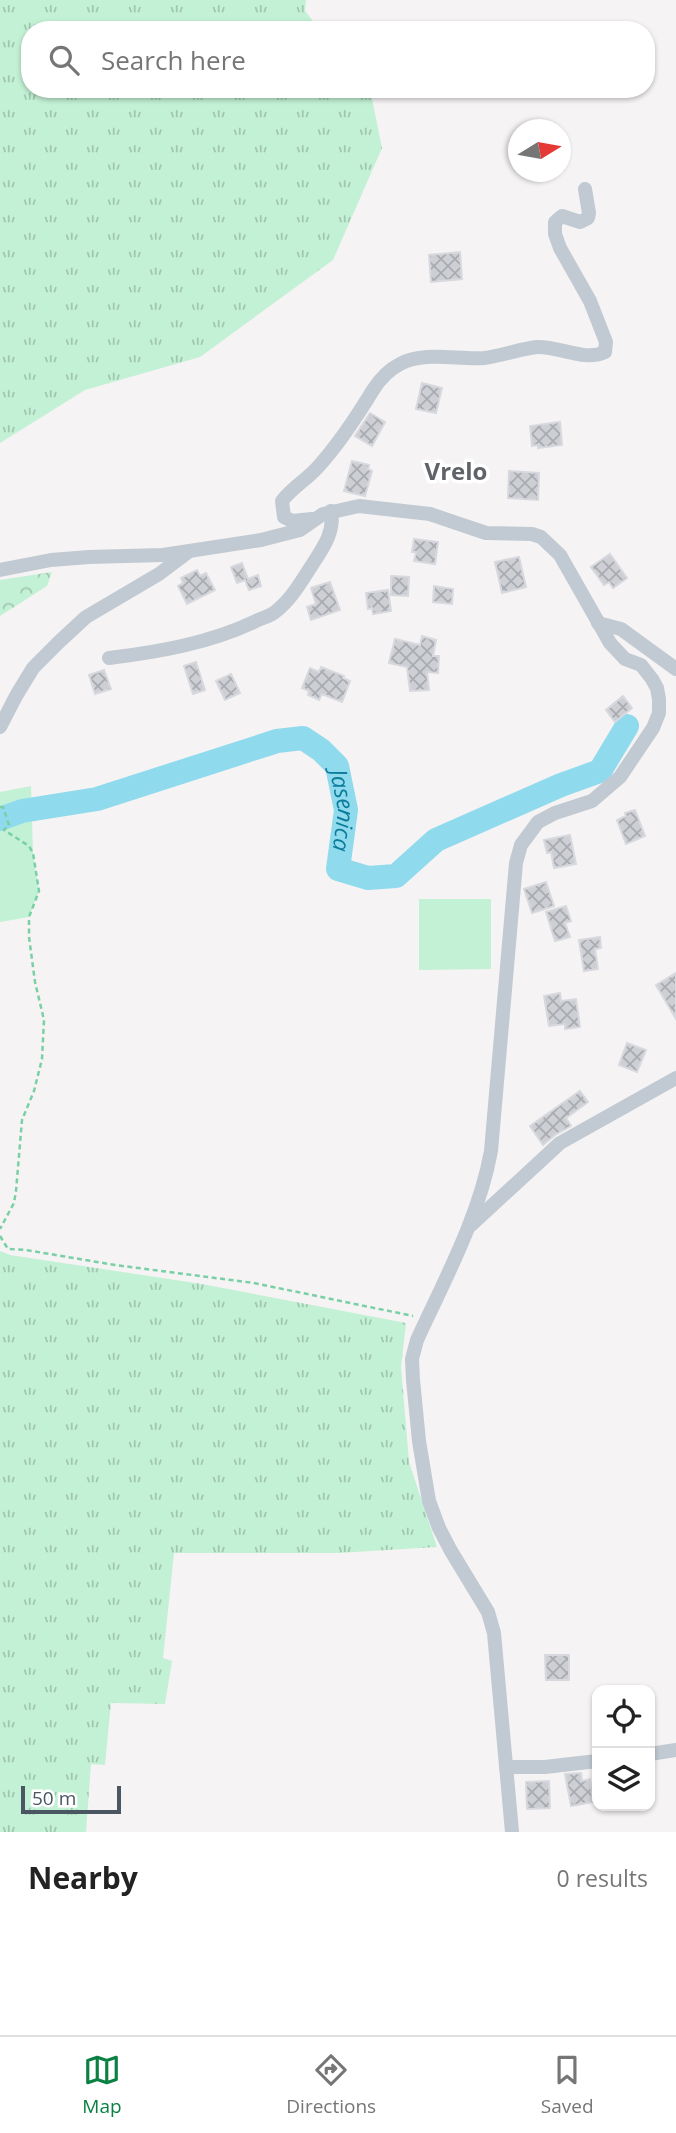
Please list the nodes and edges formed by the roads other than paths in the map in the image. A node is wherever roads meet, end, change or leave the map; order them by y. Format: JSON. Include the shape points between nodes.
{"nodes":[{"id":1,"x":585,"y":189,"type":"dead end"},
{"id":2,"x":331,"y":512,"type":"junction"},
{"id":3,"x":315,"y":519,"type":"junction"},
{"id":4,"x":188,"y":552,"type":"junction"},
{"id":5,"x":0,"y":570,"type":"edge"},
{"id":6,"x":598,"y":623,"type":"junction"},
{"id":7,"x":109,"y":658,"type":"dead end"},
{"id":8,"x":676,"y":669,"type":"edge"},
{"id":9,"x":0,"y":727,"type":"edge"},
{"id":10,"x":676,"y":1078,"type":"edge"},
{"id":11,"x":466,"y":1230,"type":"junction"},
{"id":12,"x":676,"y":1750,"type":"edge"},
{"id":13,"x":655,"y":1753,"type":"edge"},
{"id":14,"x":592,"y":1762,"type":"edge"},
{"id":15,"x":506,"y":1767,"type":"junction"},
{"id":16,"x":512,"y":1832,"type":"edge"}],
"edges":[{"from":1,"to":3,"type":"street","via":[[588,218],[580,222],[562,216],[554,226],[560,248],[603,331],[605,352],[595,355],[538,347],[489,357],[425,358],[400,364],[380,379],[339,443],[282,501],[284,517]]},
{"from":2,"to":3,"type":"street"},
{"from":2,"to":6,"type":"street","via":[[359,506],[389,509],[430,514],[486,533],[541,537],[560,555]]},
{"from":2,"to":7,"type":"street","via":[[333,525],[325,546],[274,613],[236,631],[187,645]]},
{"from":3,"to":4,"type":"street","via":[[300,530]]},
{"from":4,"to":5,"type":"street","via":[[51,560]]},
{"from":4,"to":9,"type":"street","via":[[86,617],[60,641],[33,668]]},
{"from":6,"to":8,"type":"street","via":[[621,629]]},
{"from":6,"to":11,"type":"street","via":[[625,659],[641,665],[652,679],[659,713],[620,777],[592,801],[538,822],[520,845],[491,1151],[478,1205]]},
{"from":10,"to":11,"type":"street","via":[[560,1143]]},
{"from":11,"to":15,"type":"street","via":[[416,1340],[412,1359],[429,1501],[439,1528],[488,1612],[494,1633]]},
{"from":12,"to":13,"type":"street"},
{"from":14,"to":15,"type":"street"},
{"from":15,"to":16,"type":"street"}]}
